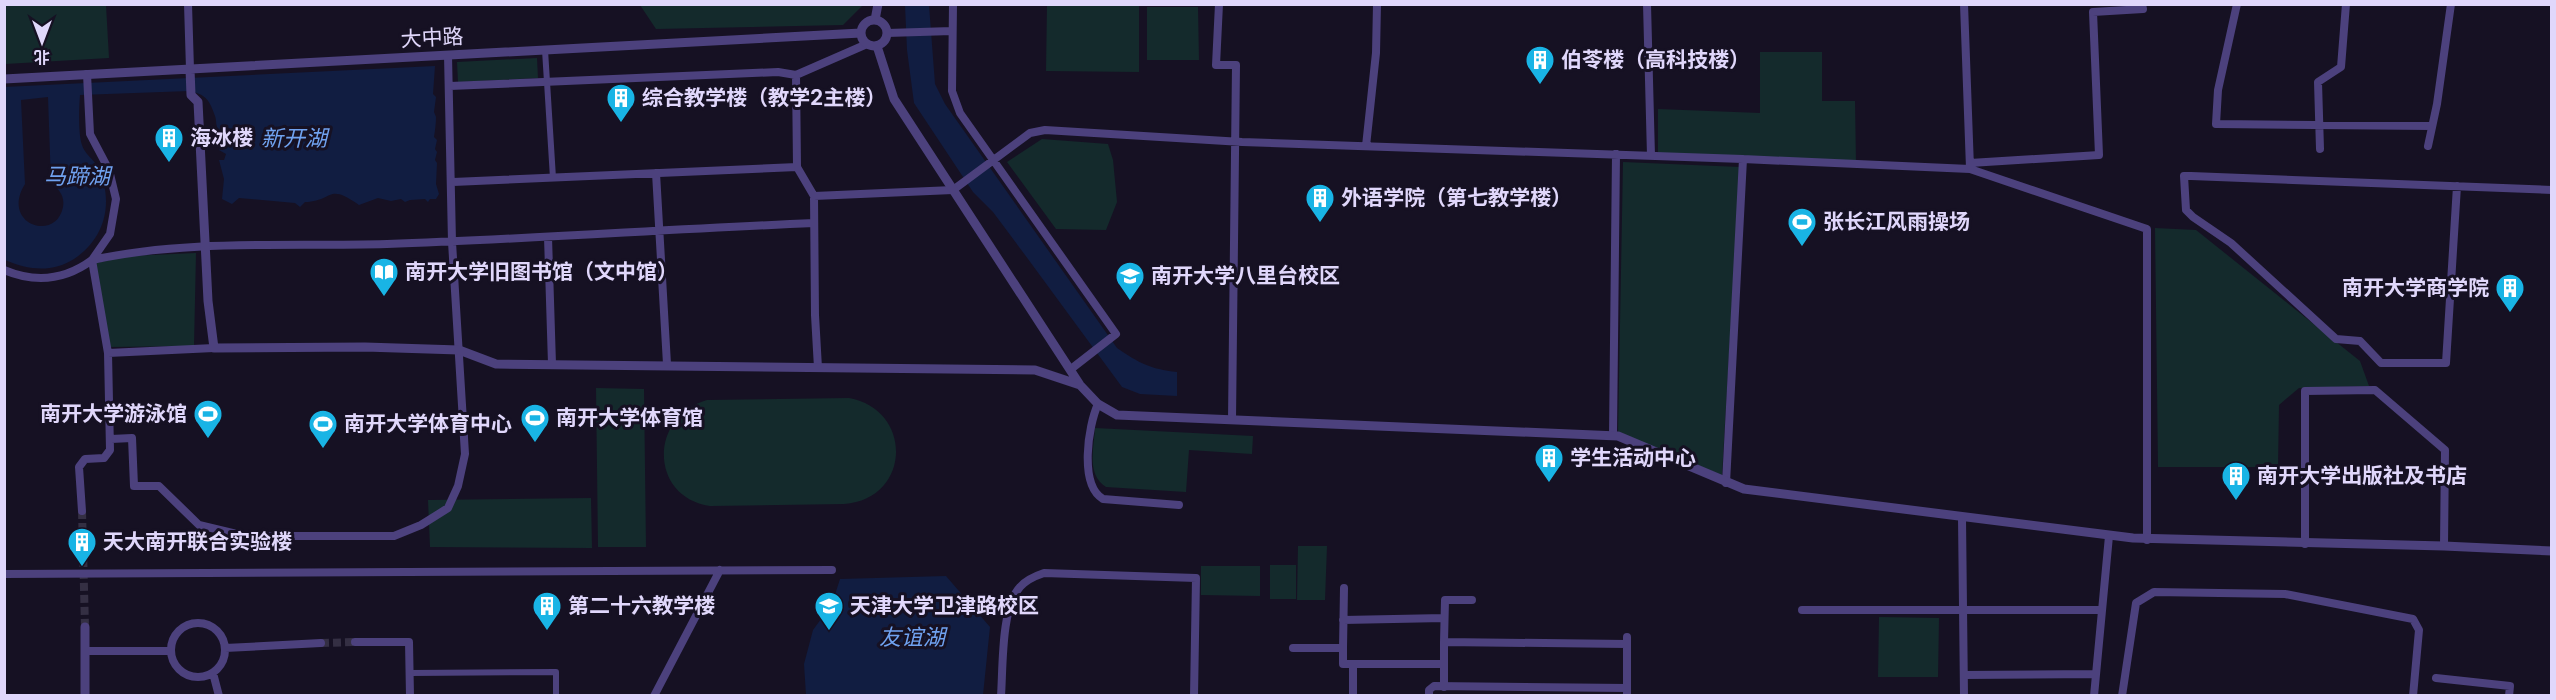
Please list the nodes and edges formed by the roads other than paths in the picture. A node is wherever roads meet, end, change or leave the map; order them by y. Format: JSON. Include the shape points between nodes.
{"nodes":[{"id":1,"x":188,"y":4,"type":"edge"},
{"id":2,"x":878,"y":4,"type":"edge"},
{"id":3,"x":952,"y":4,"type":"edge"},
{"id":4,"x":1219,"y":4,"type":"edge"},
{"id":5,"x":1377,"y":4,"type":"edge"},
{"id":6,"x":1647,"y":4,"type":"edge"},
{"id":7,"x":1964,"y":4,"type":"edge"},
{"id":8,"x":2142,"y":4,"type":"edge"},
{"id":9,"x":2237,"y":4,"type":"edge"},
{"id":10,"x":2346,"y":4,"type":"edge"},
{"id":11,"x":2451,"y":4,"type":"edge"},
{"id":12,"x":875,"y":20,"type":"junction"},
{"id":13,"x":952,"y":31,"type":"junction"},
{"id":14,"x":861,"y":33,"type":"junction"},
{"id":15,"x":887,"y":33,"type":"junction"},
{"id":16,"x":867,"y":44,"type":"junction"},
{"id":17,"x":877,"y":45,"type":"junction"},
{"id":18,"x":545,"y":50,"type":"junction"},
{"id":19,"x":448,"y":55,"type":"junction"},
{"id":20,"x":190,"y":72,"type":"junction"},
{"id":21,"x":796,"y":75,"type":"junction"},
{"id":22,"x":87,"y":78,"type":"junction"},
{"id":23,"x":4,"y":79,"type":"edge"},
{"id":24,"x":546,"y":82,"type":"junction"},
{"id":25,"x":450,"y":86,"type":"junction"},
{"id":26,"x":2319,"y":124,"type":"junction"},
{"id":27,"x":2432,"y":126,"type":"junction"},
{"id":28,"x":1235,"y":141,"type":"junction"},
{"id":29,"x":1366,"y":146,"type":"junction"},
{"id":30,"x":2428,"y":146,"type":"dead end"},
{"id":31,"x":2319,"y":149,"type":"dead end"},
{"id":32,"x":1616,"y":154,"type":"junction"},
{"id":33,"x":1651,"y":156,"type":"junction"},
{"id":34,"x":994,"y":158,"type":"junction"},
{"id":35,"x":1743,"y":159,"type":"junction"},
{"id":36,"x":1970,"y":166,"type":"junction"},
{"id":37,"x":797,"y":167,"type":"junction"},
{"id":38,"x":656,"y":173,"type":"junction"},
{"id":39,"x":553,"y":178,"type":"junction"},
{"id":40,"x":453,"y":182,"type":"junction"},
{"id":41,"x":2457,"y":186,"type":"junction"},
{"id":42,"x":953,"y":190,"type":"junction"},
{"id":43,"x":2552,"y":190,"type":"edge"},
{"id":44,"x":814,"y":196,"type":"junction"},
{"id":45,"x":814,"y":223,"type":"junction"},
{"id":46,"x":659,"y":231,"type":"junction"},
{"id":47,"x":548,"y":237,"type":"junction"},
{"id":48,"x":452,"y":242,"type":"junction"},
{"id":49,"x":205,"y":247,"type":"junction"},
{"id":50,"x":92,"y":260,"type":"junction"},
{"id":51,"x":4,"y":270,"type":"edge"},
{"id":52,"x":214,"y":348,"type":"junction"},
{"id":53,"x":459,"y":350,"type":"junction"},
{"id":54,"x":108,"y":353,"type":"junction"},
{"id":55,"x":552,"y":364,"type":"junction"},
{"id":56,"x":667,"y":364,"type":"junction"},
{"id":57,"x":818,"y":368,"type":"junction"},
{"id":58,"x":1071,"y":369,"type":"junction"},
{"id":59,"x":1080,"y":386,"type":"junction"},
{"id":60,"x":1098,"y":404,"type":"junction"},
{"id":61,"x":1232,"y":420,"type":"junction"},
{"id":62,"x":1613,"y":436,"type":"junction"},
{"id":63,"x":111,"y":439,"type":"junction"},
{"id":64,"x":1726,"y":483,"type":"junction"},
{"id":65,"x":1179,"y":505,"type":"dead end"},
{"id":66,"x":82,"y":511,"type":"tunnel mouth"},
{"id":67,"x":1962,"y":518,"type":"junction"},
{"id":68,"x":2109,"y":536,"type":"junction"},
{"id":69,"x":2147,"y":540,"type":"junction"},
{"id":70,"x":2305,"y":544,"type":"junction"},
{"id":71,"x":2444,"y":546,"type":"junction"},
{"id":72,"x":2552,"y":551,"type":"edge"},
{"id":73,"x":720,"y":570,"type":"junction"},
{"id":74,"x":832,"y":570,"type":"dead end"},
{"id":75,"x":4,"y":574,"type":"edge"},
{"id":76,"x":1344,"y":588,"type":"dead end"},
{"id":77,"x":1472,"y":600,"type":"dead end"},
{"id":78,"x":1802,"y":610,"type":"dead end"},
{"id":79,"x":2102,"y":610,"type":"junction"},
{"id":80,"x":1963,"y":612,"type":"junction"},
{"id":81,"x":1444,"y":618,"type":"junction"},
{"id":82,"x":1343,"y":620,"type":"junction"},
{"id":83,"x":85,"y":627,"type":"tunnel mouth"},
{"id":84,"x":355,"y":642,"type":"tunnel mouth"},
{"id":85,"x":1444,"y":642,"type":"junction"},
{"id":86,"x":321,"y":644,"type":"tunnel mouth"},
{"id":87,"x":225,"y":648,"type":"junction"},
{"id":88,"x":1293,"y":648,"type":"dead end"},
{"id":89,"x":1343,"y":648,"type":"junction"},
{"id":90,"x":85,"y":651,"type":"junction"},
{"id":91,"x":171,"y":651,"type":"junction"},
{"id":92,"x":1353,"y":664,"type":"junction"},
{"id":93,"x":1444,"y":664,"type":"junction"},
{"id":94,"x":213,"y":673,"type":"junction"},
{"id":95,"x":410,"y":673,"type":"junction"},
{"id":96,"x":2097,"y":674,"type":"junction"},
{"id":97,"x":1964,"y":675,"type":"junction"},
{"id":98,"x":2436,"y":678,"type":"dead end"},
{"id":99,"x":1444,"y":687,"type":"junction"},
{"id":100,"x":1526,"y":691,"type":"edge"},
{"id":101,"x":1627,"y":692,"type":"edge"},
{"id":102,"x":85,"y":696,"type":"edge"},
{"id":103,"x":219,"y":696,"type":"edge"},
{"id":104,"x":410,"y":696,"type":"edge"},
{"id":105,"x":556,"y":696,"type":"edge"},
{"id":106,"x":654,"y":696,"type":"edge"},
{"id":107,"x":1001,"y":696,"type":"edge"},
{"id":108,"x":1194,"y":696,"type":"edge"},
{"id":109,"x":1353,"y":696,"type":"edge"},
{"id":110,"x":1429,"y":696,"type":"edge"},
{"id":111,"x":1964,"y":696,"type":"edge"},
{"id":112,"x":2094,"y":696,"type":"edge"},
{"id":113,"x":2122,"y":696,"type":"edge"},
{"id":114,"x":2413,"y":696,"type":"edge"},
{"id":115,"x":2509,"y":696,"type":"edge"}],
"edges":[{"from":1,"to":20,"type":"street"},
{"from":2,"to":12,"type":"street"},
{"from":3,"to":13,"type":"street"},
{"from":4,"to":28,"type":"street","via":[[1216,65],[1236,65]]},
{"from":5,"to":29,"type":"street"},
{"from":6,"to":33,"type":"street"},
{"from":7,"to":36,"type":"street"},
{"from":8,"to":36,"type":"street","via":[[2143,9],[2093,12],[2099,155]]},
{"from":9,"to":26,"type":"street","via":[[2218,90],[2216,124]]},
{"from":10,"to":26,"type":"street","via":[[2341,67],[2318,82]]},
{"from":11,"to":27,"type":"street"},
{"from":12,"to":14,"type":"street","via":[[866,22]]},
{"from":12,"to":15,"type":"street","via":[[884,24]]},
{"from":13,"to":15,"type":"street"},
{"from":13,"to":34,"type":"street","via":[[952,91],[960,112]]},
{"from":14,"to":16,"type":"street"},
{"from":14,"to":18,"type":"street","name":"大中路"},
{"from":15,"to":17,"type":"street","via":[[886,39]]},
{"from":16,"to":17,"type":"street"},
{"from":16,"to":21,"type":"street"},
{"from":17,"to":42,"type":"street","via":[[894,99]]},
{"from":18,"to":19,"type":"street","name":"大中路"},
{"from":18,"to":24,"type":"street"},
{"from":19,"to":20,"type":"street","name":"大中路"},
{"from":19,"to":25,"type":"street"},
{"from":20,"to":22,"type":"street","name":"大中路"},
{"from":20,"to":49,"type":"street","via":[[191,95],[198,102]]},
{"from":21,"to":24,"type":"street","via":[[778,72]]},
{"from":21,"to":37,"type":"street"},
{"from":22,"to":23,"type":"street","name":"大中路"},
{"from":22,"to":50,"type":"street","via":[[90,134],[109,170],[116,199],[111,234]]},
{"from":24,"to":25,"type":"street"},
{"from":24,"to":39,"type":"street"},
{"from":25,"to":40,"type":"street"},
{"from":26,"to":27,"type":"street"},
{"from":26,"to":31,"type":"street"},
{"from":27,"to":30,"type":"street"},
{"from":28,"to":29,"type":"street"},
{"from":28,"to":34,"type":"street","via":[[1045,130],[1030,133]]},
{"from":28,"to":61,"type":"street"},
{"from":29,"to":32,"type":"street"},
{"from":32,"to":33,"type":"street"},
{"from":32,"to":62,"type":"street"},
{"from":33,"to":35,"type":"street"},
{"from":34,"to":42,"type":"street"},
{"from":34,"to":58,"type":"street","via":[[1116,334]]},
{"from":35,"to":36,"type":"street"},
{"from":35,"to":64,"type":"street"},
{"from":36,"to":69,"type":"street","via":[[2147,229]]},
{"from":37,"to":38,"type":"street"},
{"from":37,"to":44,"type":"street"},
{"from":38,"to":39,"type":"street"},
{"from":38,"to":46,"type":"street"},
{"from":39,"to":40,"type":"street"},
{"from":40,"to":48,"type":"street"},
{"from":41,"to":41,"type":"street","via":[[2191,176],[2184,176],[2186,210],[2193,217],[2231,243],[2336,339],[2360,341],[2381,363],[2446,363]]},
{"from":41,"to":43,"type":"street"},
{"from":42,"to":44,"type":"street"},
{"from":42,"to":58,"type":"street"},
{"from":44,"to":45,"type":"street"},
{"from":45,"to":46,"type":"street"},
{"from":45,"to":57,"type":"street"},
{"from":46,"to":47,"type":"street"},
{"from":46,"to":56,"type":"street"},
{"from":47,"to":48,"type":"street"},
{"from":47,"to":55,"type":"street"},
{"from":48,"to":49,"type":"street"},
{"from":48,"to":53,"type":"street"},
{"from":49,"to":50,"type":"street","via":[[130,251]]},
{"from":49,"to":52,"type":"street"},
{"from":50,"to":51,"type":"street","via":[[73,273],[51,278],[31,278]]},
{"from":50,"to":54,"type":"street"},
{"from":52,"to":53,"type":"street"},
{"from":52,"to":54,"type":"street"},
{"from":53,"to":55,"type":"street","via":[[496,364]]},
{"from":53,"to":63,"type":"street","via":[[465,454],[459,486],[448,508],[394,536],[245,536],[199,525],[159,486],[134,486],[132,438]]},
{"from":54,"to":63,"type":"street"},
{"from":55,"to":56,"type":"street"},
{"from":56,"to":57,"type":"street"},
{"from":57,"to":59,"type":"street","via":[[1035,370]]},
{"from":58,"to":59,"type":"street"},
{"from":59,"to":60,"type":"street"},
{"from":60,"to":61,"type":"street","via":[[1117,415]]},
{"from":60,"to":65,"type":"street","via":[[1093,415],[1088,468],[1095,492],[1103,499]]},
{"from":61,"to":62,"type":"street"},
{"from":62,"to":64,"type":"street"},
{"from":63,"to":66,"type":"street","via":[[104,458],[85,459],[79,467]]},
{"from":64,"to":67,"type":"street","via":[[1744,489]]},
{"from":67,"to":68,"type":"street"},
{"from":67,"to":80,"type":"street"},
{"from":68,"to":69,"type":"street"},
{"from":68,"to":79,"type":"street"},
{"from":69,"to":70,"type":"street"},
{"from":70,"to":71,"type":"street"},
{"from":70,"to":71,"type":"street","via":[[2305,391],[2374,390],[2445,450]]},
{"from":71,"to":72,"type":"street"},
{"from":73,"to":74,"type":"street"},
{"from":73,"to":75,"type":"street"},
{"from":73,"to":106,"type":"street"},
{"from":76,"to":82,"type":"street"},
{"from":77,"to":81,"type":"street","via":[[1445,600]]},
{"from":78,"to":80,"type":"street"},
{"from":79,"to":80,"type":"street"},
{"from":79,"to":96,"type":"street"},
{"from":80,"to":97,"type":"street"},
{"from":81,"to":82,"type":"street"},
{"from":81,"to":85,"type":"street"},
{"from":82,"to":89,"type":"street"},
{"from":83,"to":90,"type":"street"},
{"from":84,"to":95,"type":"street","via":[[409,642]]},
{"from":85,"to":93,"type":"street"},
{"from":85,"to":101,"type":"street","via":[[1627,640]]},
{"from":86,"to":87,"type":"street"},
{"from":87,"to":91,"type":"street","via":[[218,632],[195,624],[180,630]]},
{"from":87,"to":94,"type":"street"},
{"from":88,"to":89,"type":"street"},
{"from":89,"to":92,"type":"street","via":[[1342,664]]},
{"from":90,"to":91,"type":"street"},
{"from":90,"to":102,"type":"street"},
{"from":91,"to":94,"type":"street","via":[[183,672],[198,677]]},
{"from":92,"to":93,"type":"street"},
{"from":92,"to":109,"type":"street"},
{"from":93,"to":99,"type":"street"},
{"from":94,"to":103,"type":"street"},
{"from":95,"to":104,"type":"street"},
{"from":95,"to":105,"type":"street","via":[[556,672]]},
{"from":96,"to":97,"type":"street"},
{"from":96,"to":112,"type":"street"},
{"from":97,"to":111,"type":"street"},
{"from":98,"to":115,"type":"street","via":[[2510,686]]},
{"from":99,"to":100,"type":"street"},
{"from":99,"to":110,"type":"street","via":[[1434,686]]},
{"from":100,"to":101,"type":"street"},
{"from":107,"to":108,"type":"street","via":[[1005,629],[1014,596],[1028,580],[1044,573],[1196,578]]},
{"from":113,"to":114,"type":"street","via":[[2136,603],[2154,592],[2285,594],[2413,620],[2419,630]]}]}
